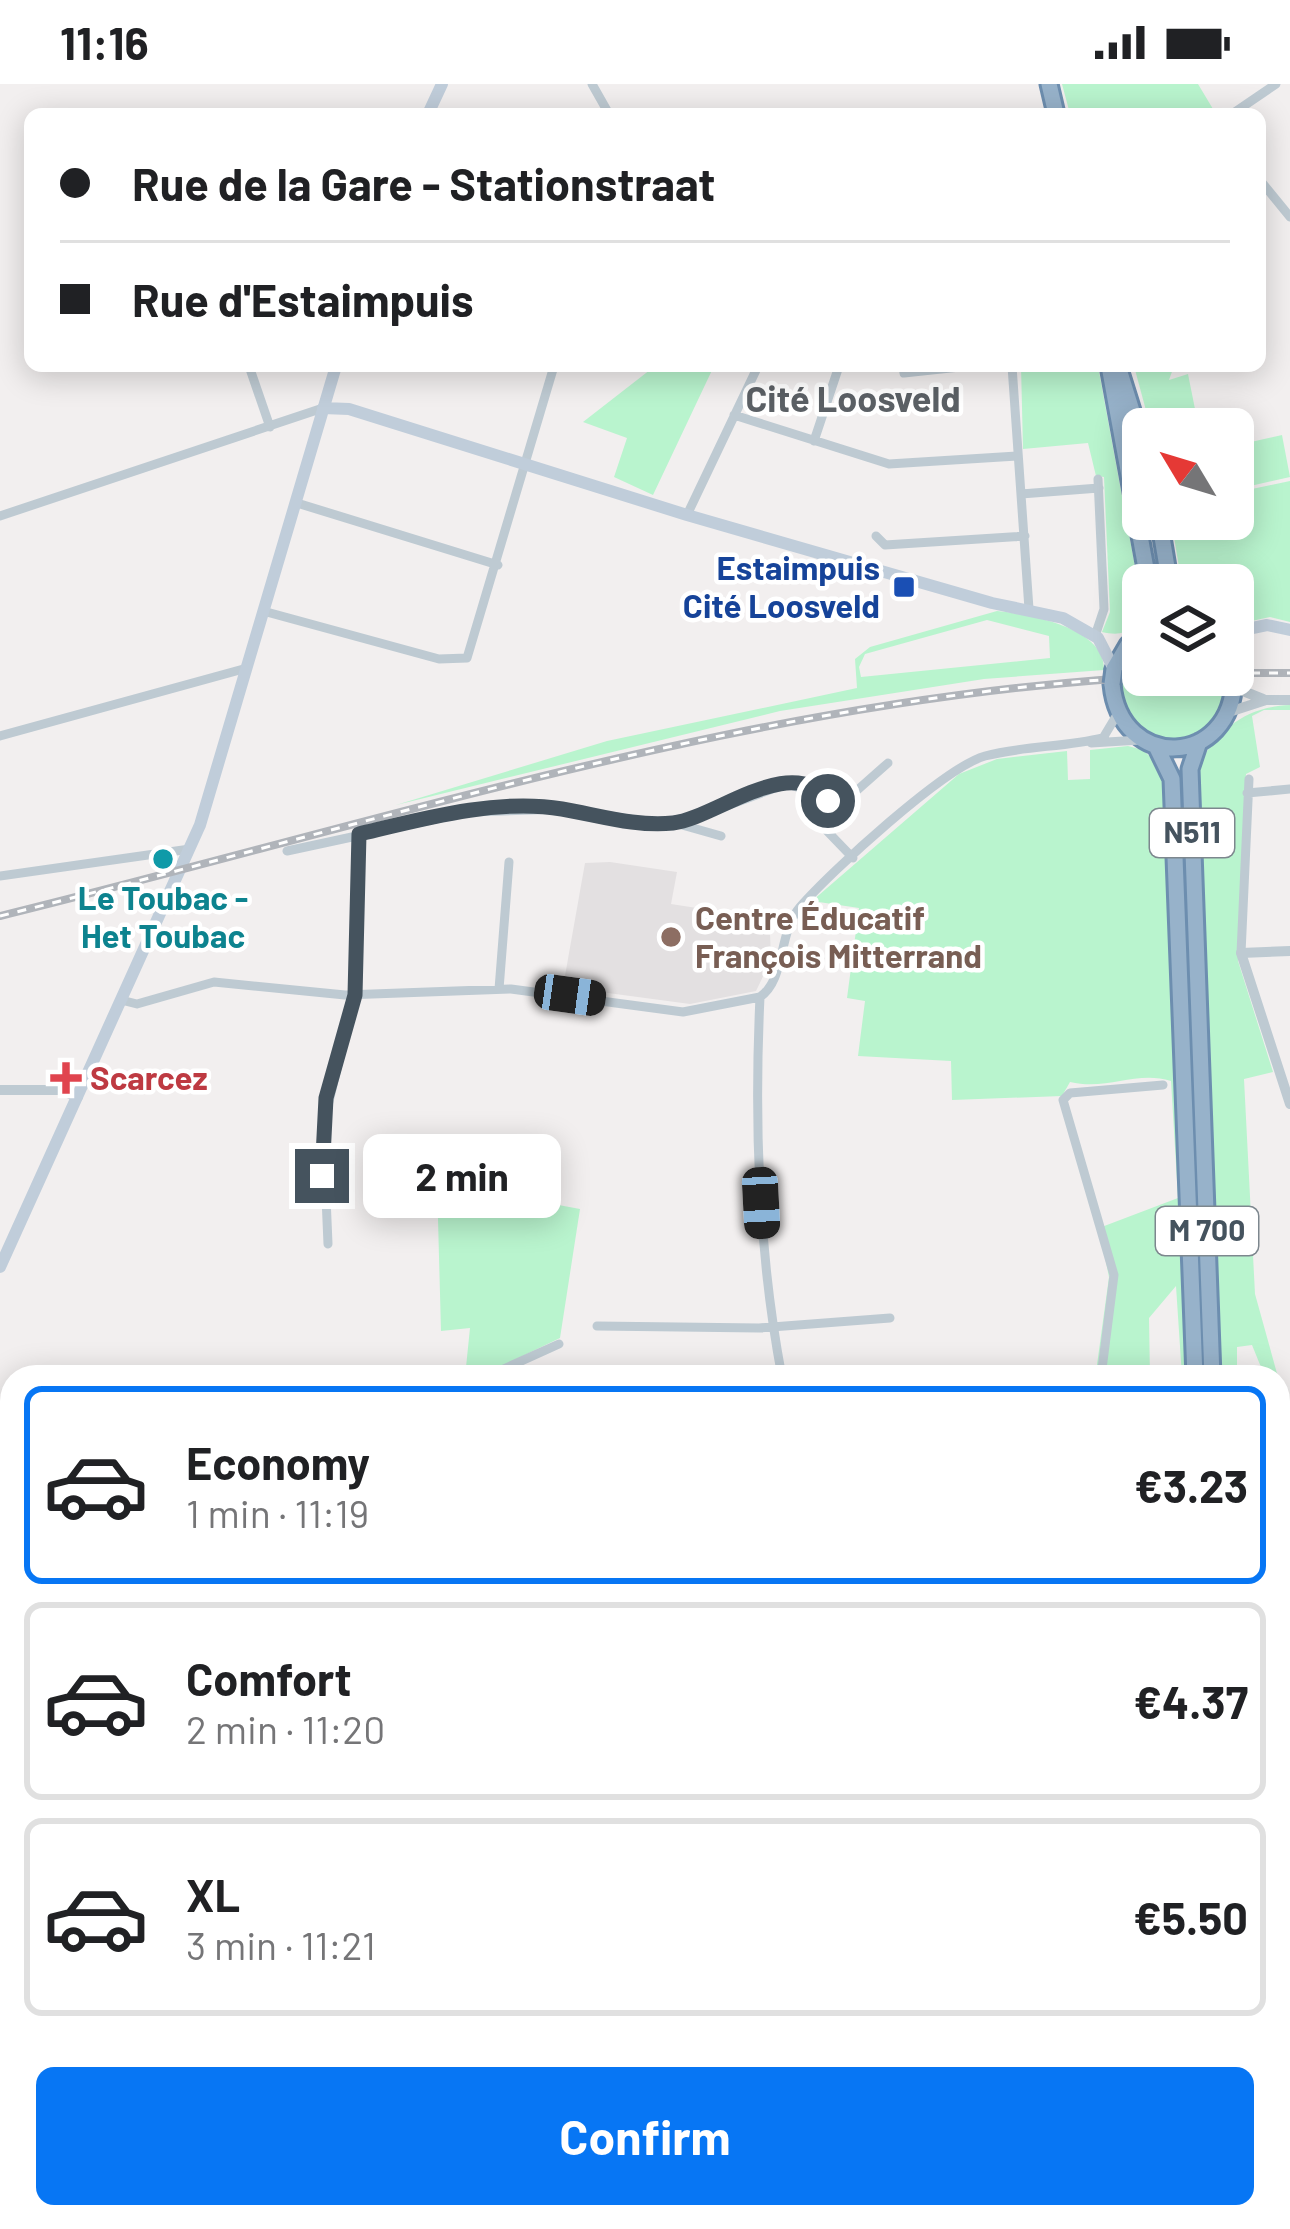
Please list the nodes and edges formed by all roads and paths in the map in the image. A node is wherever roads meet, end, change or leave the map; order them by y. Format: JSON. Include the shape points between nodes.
{"nodes":[{"id":1,"x":1276,"y":84,"type":"edge"},
{"id":2,"x":1241,"y":108,"type":"edge"},
{"id":3,"x":1266,"y":187,"type":"edge"},
{"id":4,"x":1290,"y":217,"type":"edge"},
{"id":5,"x":251,"y":372,"type":"edge"},
{"id":6,"x":334,"y":372,"type":"edge"},
{"id":7,"x":552,"y":372,"type":"edge"},
{"id":8,"x":755,"y":372,"type":"edge"},
{"id":9,"x":837,"y":372,"type":"edge"},
{"id":10,"x":1012,"y":372,"type":"edge"},
{"id":11,"x":1110,"y":372,"type":"edge"},
{"id":12,"x":1120,"y":372,"type":"edge"},
{"id":13,"x":323,"y":408,"type":"junction"},
{"id":14,"x":1131,"y":408,"type":"edge"},
{"id":15,"x":734,"y":415,"type":"junction"},
{"id":16,"x":270,"y":427,"type":"junction"},
{"id":17,"x":814,"y":441,"type":"junction"},
{"id":18,"x":1018,"y":456,"type":"junction"},
{"id":19,"x":525,"y":464,"type":"junction"},
{"id":20,"x":1022,"y":494,"type":"junction"},
{"id":21,"x":297,"y":503,"type":"junction"},
{"id":22,"x":687,"y":514,"type":"junction"},
{"id":23,"x":0,"y":516,"type":"edge"},
{"id":24,"x":876,"y":536,"type":"dead end"},
{"id":25,"x":1025,"y":536,"type":"junction"},
{"id":26,"x":1145,"y":564,"type":"edge"},
{"id":27,"x":498,"y":566,"type":"junction"},
{"id":28,"x":1029,"y":609,"type":"junction"},
{"id":29,"x":263,"y":611,"type":"junction"},
{"id":30,"x":1254,"y":627,"type":"edge"},
{"id":31,"x":1290,"y":630,"type":"edge"},
{"id":32,"x":1096,"y":637,"type":"junction"},
{"id":33,"x":1122,"y":637,"type":"edge"},
{"id":34,"x":1122,"y":662,"type":"edge"},
{"id":35,"x":247,"y":668,"type":"junction"},
{"id":36,"x":1113,"y":676,"type":"junction"},
{"id":37,"x":1231,"y":696,"type":"edge"},
{"id":38,"x":1250,"y":696,"type":"edge"},
{"id":39,"x":1266,"y":700,"type":"junction"},
{"id":40,"x":1290,"y":700,"type":"edge"},
{"id":41,"x":1229,"y":712,"type":"junction"},
{"id":42,"x":1118,"y":713,"type":"junction"},
{"id":43,"x":0,"y":736,"type":"edge"},
{"id":44,"x":1086,"y":742,"type":"junction"},
{"id":45,"x":1199,"y":742,"type":"junction"},
{"id":46,"x":1149,"y":743,"type":"junction"},
{"id":47,"x":888,"y":764,"type":"dead end"},
{"id":48,"x":1249,"y":779,"type":"dead end"},
{"id":49,"x":1290,"y":789,"type":"edge"},
{"id":50,"x":1247,"y":793,"type":"junction"},
{"id":51,"x":828,"y":816,"type":"junction"},
{"id":52,"x":675,"y":823,"type":"junction"},
{"id":53,"x":359,"y":834,"type":"junction"},
{"id":54,"x":721,"y":836,"type":"dead end"},
{"id":55,"x":190,"y":849,"type":"junction"},
{"id":56,"x":287,"y":851,"type":"dead end"},
{"id":57,"x":853,"y":858,"type":"junction"},
{"id":58,"x":509,"y":862,"type":"dead end"},
{"id":59,"x":0,"y":876,"type":"edge"},
{"id":60,"x":1290,"y":951,"type":"edge"},
{"id":61,"x":1241,"y":953,"type":"junction"},
{"id":62,"x":499,"y":989,"type":"junction"},
{"id":63,"x":355,"y":995,"type":"junction"},
{"id":64,"x":760,"y":997,"type":"junction"},
{"id":65,"x":121,"y":1000,"type":"junction"},
{"id":66,"x":1163,"y":1085,"type":"dead end"},
{"id":67,"x":1194,"y":1085,"type":"junction"},
{"id":68,"x":0,"y":1090,"type":"edge"},
{"id":69,"x":78,"y":1096,"type":"junction"},
{"id":70,"x":1290,"y":1104,"type":"edge"},
{"id":71,"x":328,"y":1244,"type":"dead end"},
{"id":72,"x":0,"y":1267,"type":"edge"},
{"id":73,"x":890,"y":1318,"type":"dead end"},
{"id":74,"x":597,"y":1326,"type":"dead end"},
{"id":75,"x":773,"y":1326,"type":"junction"},
{"id":76,"x":560,"y":1344,"type":"dead end"},
{"id":77,"x":513,"y":1365,"type":"edge"},
{"id":78,"x":780,"y":1365,"type":"edge"},
{"id":79,"x":1103,"y":1365,"type":"edge"},
{"id":80,"x":1195,"y":1365,"type":"edge"},
{"id":81,"x":1211,"y":1365,"type":"edge"}],
"edges":[{"from":1,"to":2,"type":"street"},
{"from":3,"to":4,"type":"street"},
{"from":5,"to":16,"type":"street"},
{"from":6,"to":13,"type":"main road"},
{"from":7,"to":19,"type":"street"},
{"from":8,"to":15,"type":"street"},
{"from":9,"to":17,"type":"street"},
{"from":10,"to":18,"type":"street"},
{"from":11,"to":26,"type":"highway"},
{"from":12,"to":14,"type":"highway"},
{"from":13,"to":16,"type":"street"},
{"from":13,"to":19,"type":"main road"},
{"from":13,"to":21,"type":"main road"},
{"from":15,"to":17,"type":"street"},
{"from":15,"to":22,"type":"street"},
{"from":16,"to":23,"type":"street"},
{"from":17,"to":18,"type":"street","via":[[889,464]]},
{"from":18,"to":20,"type":"street"},
{"from":19,"to":22,"type":"main road"},
{"from":19,"to":27,"type":"street"},
{"from":20,"to":25,"type":"street"},
{"from":20,"to":32,"type":"street","via":[[1099,484],[1104,610]]},
{"from":21,"to":27,"type":"street"},
{"from":21,"to":29,"type":"main road"},
{"from":22,"to":28,"type":"main road"},
{"from":24,"to":25,"type":"street","via":[[885,545]]},
{"from":25,"to":28,"type":"street"},
{"from":27,"to":29,"type":"street","via":[[464,660]]},
{"from":28,"to":32,"type":"main road"},
{"from":29,"to":35,"type":"main road"},
{"from":30,"to":31,"type":"main road"},
{"from":32,"to":33,"type":"main road"},
{"from":32,"to":36,"type":"main road"},
{"from":34,"to":36,"type":"highway"},
{"from":35,"to":43,"type":"street"},
{"from":35,"to":55,"type":"main road"},
{"from":36,"to":42,"type":"highway"},
{"from":37,"to":41,"type":"highway"},
{"from":38,"to":39,"type":"street"},
{"from":39,"to":40,"type":"street"},
{"from":39,"to":41,"type":"street"},
{"from":41,"to":45,"type":"highway"},
{"from":42,"to":44,"type":"street","via":[[1103,738]]},
{"from":42,"to":46,"type":"highway"},
{"from":44,"to":46,"type":"street"},
{"from":44,"to":57,"type":"street","via":[[980,758],[942,780]]},
{"from":45,"to":46,"type":"highway"},
{"from":45,"to":67,"type":"highway","number":"N511","via":[[1190,769]]},
{"from":46,"to":67,"type":"highway","number":"N511","via":[[1172,779]]},
{"from":47,"to":51,"type":"street"},
{"from":48,"to":50,"type":"street"},
{"from":49,"to":50,"type":"street"},
{"from":50,"to":61,"type":"street"},
{"from":51,"to":52,"type":"street","via":[[825,795],[786,784]]},
{"from":51,"to":57,"type":"street","via":[[832,840]]},
{"from":52,"to":53,"type":"street","via":[[542,808],[441,815]]},
{"from":52,"to":54,"type":"street"},
{"from":53,"to":56,"type":"street"},
{"from":53,"to":63,"type":"street"},
{"from":55,"to":59,"type":"street"},
{"from":55,"to":65,"type":"main road"},
{"from":57,"to":64,"type":"street","via":[[795,913],[773,983]]},
{"from":58,"to":62,"type":"street"},
{"from":60,"to":61,"type":"street"},
{"from":61,"to":70,"type":"street"},
{"from":62,"to":63,"type":"street"},
{"from":62,"to":64,"type":"street","via":[[683,1012]]},
{"from":63,"to":65,"type":"street","via":[[214,982],[137,1004]]},
{"from":63,"to":71,"type":"street","via":[[324,1109]]},
{"from":64,"to":75,"type":"street","via":[[754,1090]]},
{"from":65,"to":69,"type":"main road"},
{"from":66,"to":79,"type":"street","via":[[1063,1100],[1114,1274]]},
{"from":67,"to":80,"type":"highway","number":"M 700"},
{"from":67,"to":81,"type":"highway","number":"M 700"},
{"from":68,"to":69,"type":"street"},
{"from":69,"to":72,"type":"main road"},
{"from":73,"to":75,"type":"street"},
{"from":74,"to":75,"type":"street"},
{"from":75,"to":78,"type":"street"},
{"from":76,"to":77,"type":"street"}]}
